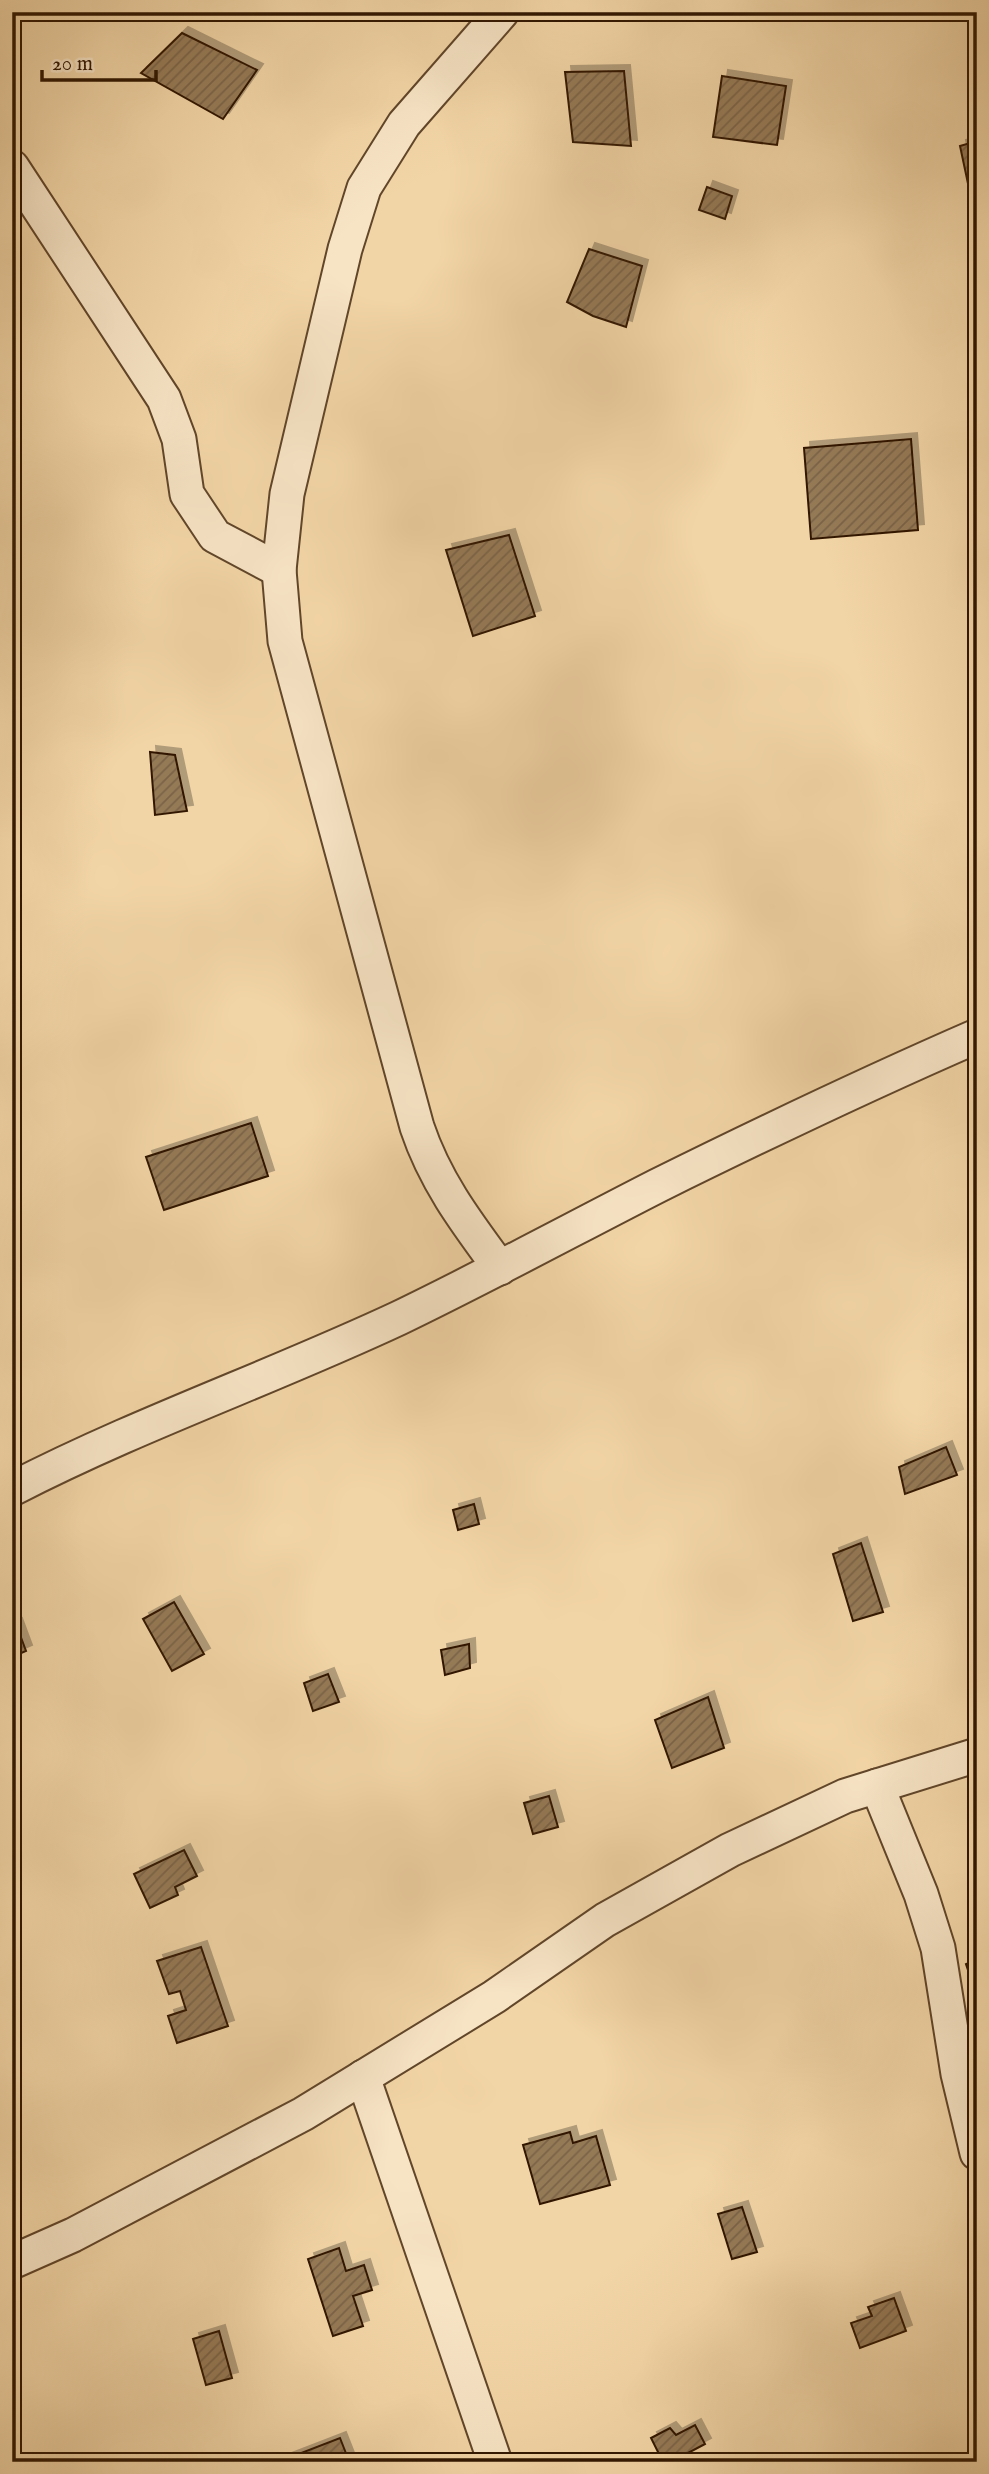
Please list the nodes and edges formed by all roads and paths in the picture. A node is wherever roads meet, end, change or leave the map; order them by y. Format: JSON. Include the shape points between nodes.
{"nodes":[{"id":1,"x":502,"y":12,"type":"edge"},
{"id":2,"x":12,"y":167,"type":"edge"},
{"id":3,"x":279,"y":570,"type":"junction"},
{"id":4,"x":977,"y":1036,"type":"edge"},
{"id":5,"x":500,"y":1268,"type":"junction"},
{"id":6,"x":12,"y":1489,"type":"edge"},
{"id":7,"x":977,"y":1755,"type":"edge"},
{"id":8,"x":877,"y":1786,"type":"junction"},
{"id":9,"x":363,"y":2077,"type":"junction"},
{"id":10,"x":977,"y":2153,"type":"edge"},
{"id":11,"x":12,"y":2262,"type":"edge"},
{"id":12,"x":495,"y":2462,"type":"edge"}],
"edges":[{"from":1,"to":3,"type":"street","via":[[404,124],[364,187],[287,494]]},
{"from":2,"to":3,"type":"street","via":[[164,399],[179,439],[187,494],[215,536]]},
{"from":3,"to":5,"type":"street","via":[[285,640],[426,1157],[444,1192]]},
{"from":4,"to":5,"type":"street","via":[[657,1186]]},
{"from":5,"to":6,"type":"street","via":[[311,1359],[94,1447]]},
{"from":7,"to":8,"type":"street"},
{"from":8,"to":9,"type":"street","via":[[845,1796],[730,1850],[605,1920],[494,1997]]},
{"from":8,"to":10,"type":"street","via":[[938,1948],[958,2074]]},
{"from":9,"to":11,"type":"street","via":[[187,2176]]},
{"from":9,"to":12,"type":"street"}]}
